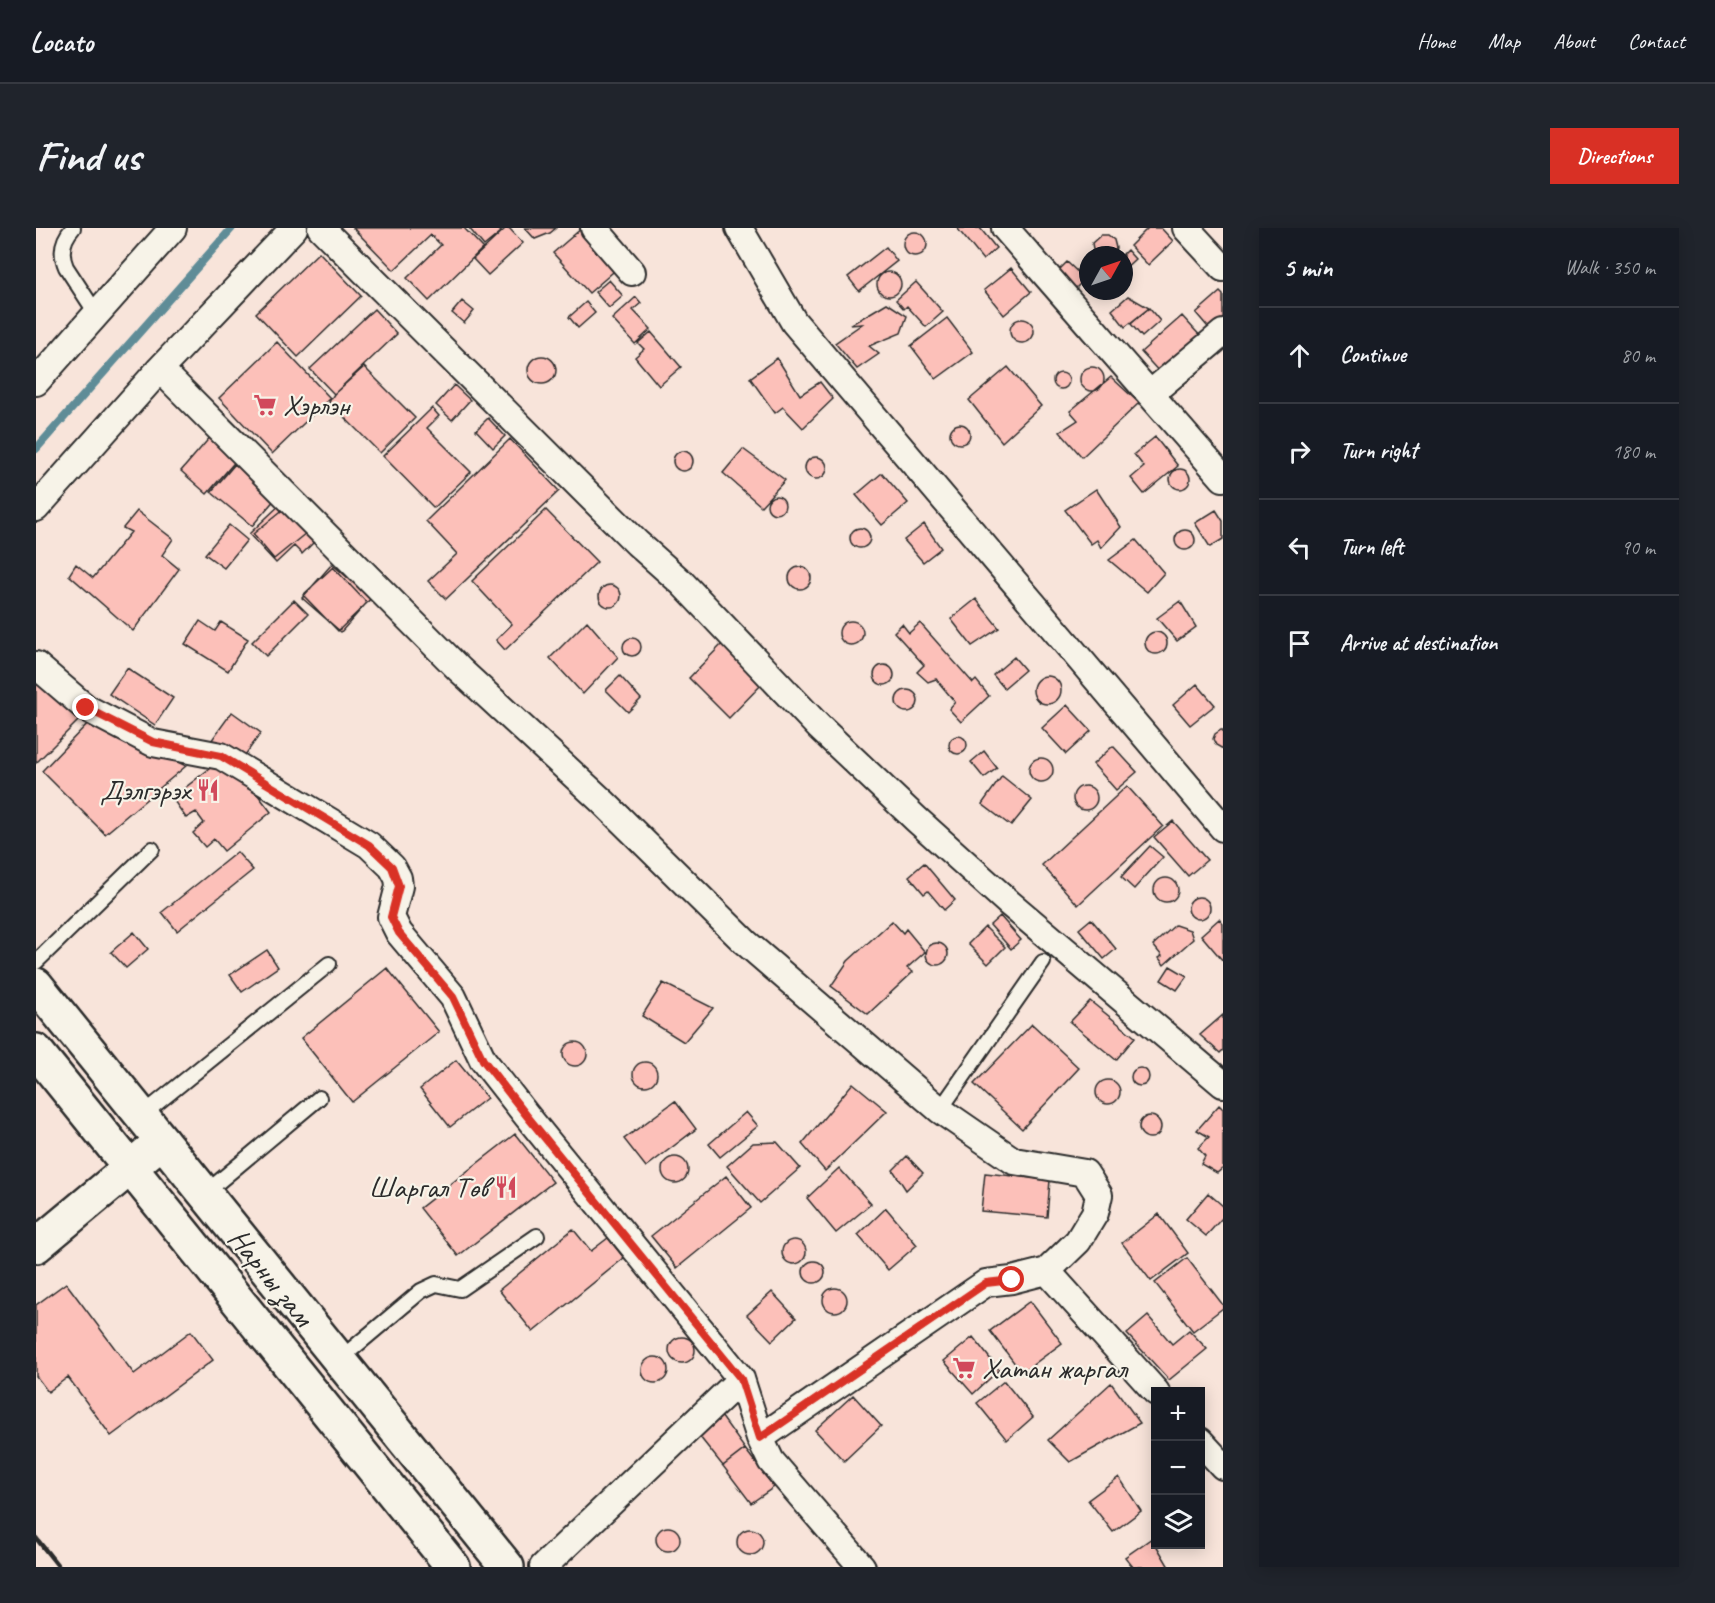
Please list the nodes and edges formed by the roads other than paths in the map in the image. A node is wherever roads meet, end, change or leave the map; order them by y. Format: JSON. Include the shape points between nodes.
{"nodes":[{"id":1,"x":72,"y":228,"type":"edge"},
{"id":2,"x":173,"y":228,"type":"edge"},
{"id":3,"x":294,"y":228,"type":"edge"},
{"id":4,"x":321,"y":228,"type":"edge"},
{"id":5,"x":594,"y":228,"type":"edge"},
{"id":6,"x":739,"y":228,"type":"edge"},
{"id":7,"x":1005,"y":228,"type":"edge"},
{"id":8,"x":1186,"y":228,"type":"edge"},
{"id":9,"x":1223,"y":268,"type":"edge"},
{"id":10,"x":632,"y":272,"type":"dead end"},
{"id":11,"x":96,"y":313,"type":"junction"},
{"id":12,"x":1223,"y":333,"type":"edge"},
{"id":13,"x":160,"y":369,"type":"junction"},
{"id":14,"x":36,"y":381,"type":"edge"},
{"id":15,"x":1150,"y":394,"type":"junction"},
{"id":16,"x":1223,"y":478,"type":"edge"},
{"id":17,"x":36,"y":508,"type":"edge"},
{"id":18,"x":36,"y":665,"type":"edge"},
{"id":19,"x":1223,"y":828,"type":"edge"},
{"id":20,"x":152,"y":849,"type":"dead end"},
{"id":21,"x":36,"y":962,"type":"edge"},
{"id":22,"x":1043,"y":962,"type":"dead end"},
{"id":23,"x":328,"y":964,"type":"dead end"},
{"id":24,"x":36,"y":985,"type":"edge"},
{"id":25,"x":36,"y":1051,"type":"edge"},
{"id":26,"x":1223,"y":1084,"type":"edge"},
{"id":27,"x":319,"y":1098,"type":"dead end"},
{"id":28,"x":940,"y":1110,"type":"junction"},
{"id":29,"x":141,"y":1116,"type":"junction"},
{"id":30,"x":162,"y":1142,"type":"junction"},
{"id":31,"x":131,"y":1167,"type":"junction"},
{"id":32,"x":204,"y":1194,"type":"junction"},
{"id":33,"x":537,"y":1236,"type":"dead end"},
{"id":34,"x":36,"y":1246,"type":"edge"},
{"id":35,"x":1047,"y":1271,"type":"junction"},
{"id":36,"x":338,"y":1360,"type":"junction"},
{"id":37,"x":741,"y":1379,"type":"junction"},
{"id":38,"x":1151,"y":1388,"type":"edge"},
{"id":39,"x":760,"y":1438,"type":"junction"},
{"id":40,"x":1205,"y":1446,"type":"edge"},
{"id":41,"x":1223,"y":1466,"type":"edge"},
{"id":42,"x":453,"y":1567,"type":"edge"},
{"id":43,"x":507,"y":1567,"type":"edge"},
{"id":44,"x":543,"y":1567,"type":"edge"},
{"id":45,"x":862,"y":1567,"type":"edge"}],
"edges":[{"from":1,"to":11,"type":"lane","via":[[64,240],[63,260]]},
{"from":2,"to":11,"type":"street"},
{"from":3,"to":13,"type":"street"},
{"from":4,"to":26,"type":"street","via":[[637,543],[682,583],[819,727],[1009,903]]},
{"from":5,"to":10,"type":"street"},
{"from":6,"to":19,"type":"street","via":[[794,322]]},
{"from":7,"to":15,"type":"street"},
{"from":8,"to":9,"type":"street"},
{"from":11,"to":14,"type":"street"},
{"from":12,"to":15,"type":"street"},
{"from":13,"to":17,"type":"street"},
{"from":13,"to":28,"type":"street","via":[[460,670],[603,801],[745,942]]},
{"from":15,"to":16,"type":"street"},
{"from":18,"to":37,"type":"street","via":[[86,708],[153,742],[221,756],[369,845],[392,867],[399,886],[391,917],[399,933],[453,997],[483,1060]]},
{"from":20,"to":21,"type":"lane"},
{"from":22,"to":28,"type":"lane"},
{"from":23,"to":29,"type":"lane"},
{"from":24,"to":29,"type":"main road","name":"Нарны зам"},
{"from":25,"to":31,"type":"main road","name":"Нарны зам"},
{"from":27,"to":32,"type":"lane"},
{"from":28,"to":35,"type":"street","via":[[1014,1161],[1085,1173],[1099,1195],[1095,1213],[1078,1241]]},
{"from":29,"to":30,"type":"main road","name":"Нарны зам"},
{"from":30,"to":31,"type":"main road"},
{"from":30,"to":32,"type":"main road","name":"Нарны зам"},
{"from":31,"to":34,"type":"main road"},
{"from":31,"to":42,"type":"main road","name":"Нарны зам"},
{"from":32,"to":36,"type":"main road","name":"Нарны зам"},
{"from":33,"to":36,"type":"lane","via":[[460,1289],[436,1284],[422,1292]]},
{"from":35,"to":38,"type":"street"},
{"from":35,"to":39,"type":"street","via":[[986,1283]]},
{"from":36,"to":43,"type":"main road","name":"Нарны зам"},
{"from":37,"to":39,"type":"street"},
{"from":37,"to":44,"type":"street"},
{"from":39,"to":45,"type":"street","via":[[771,1461]]},
{"from":40,"to":41,"type":"street"}]}
